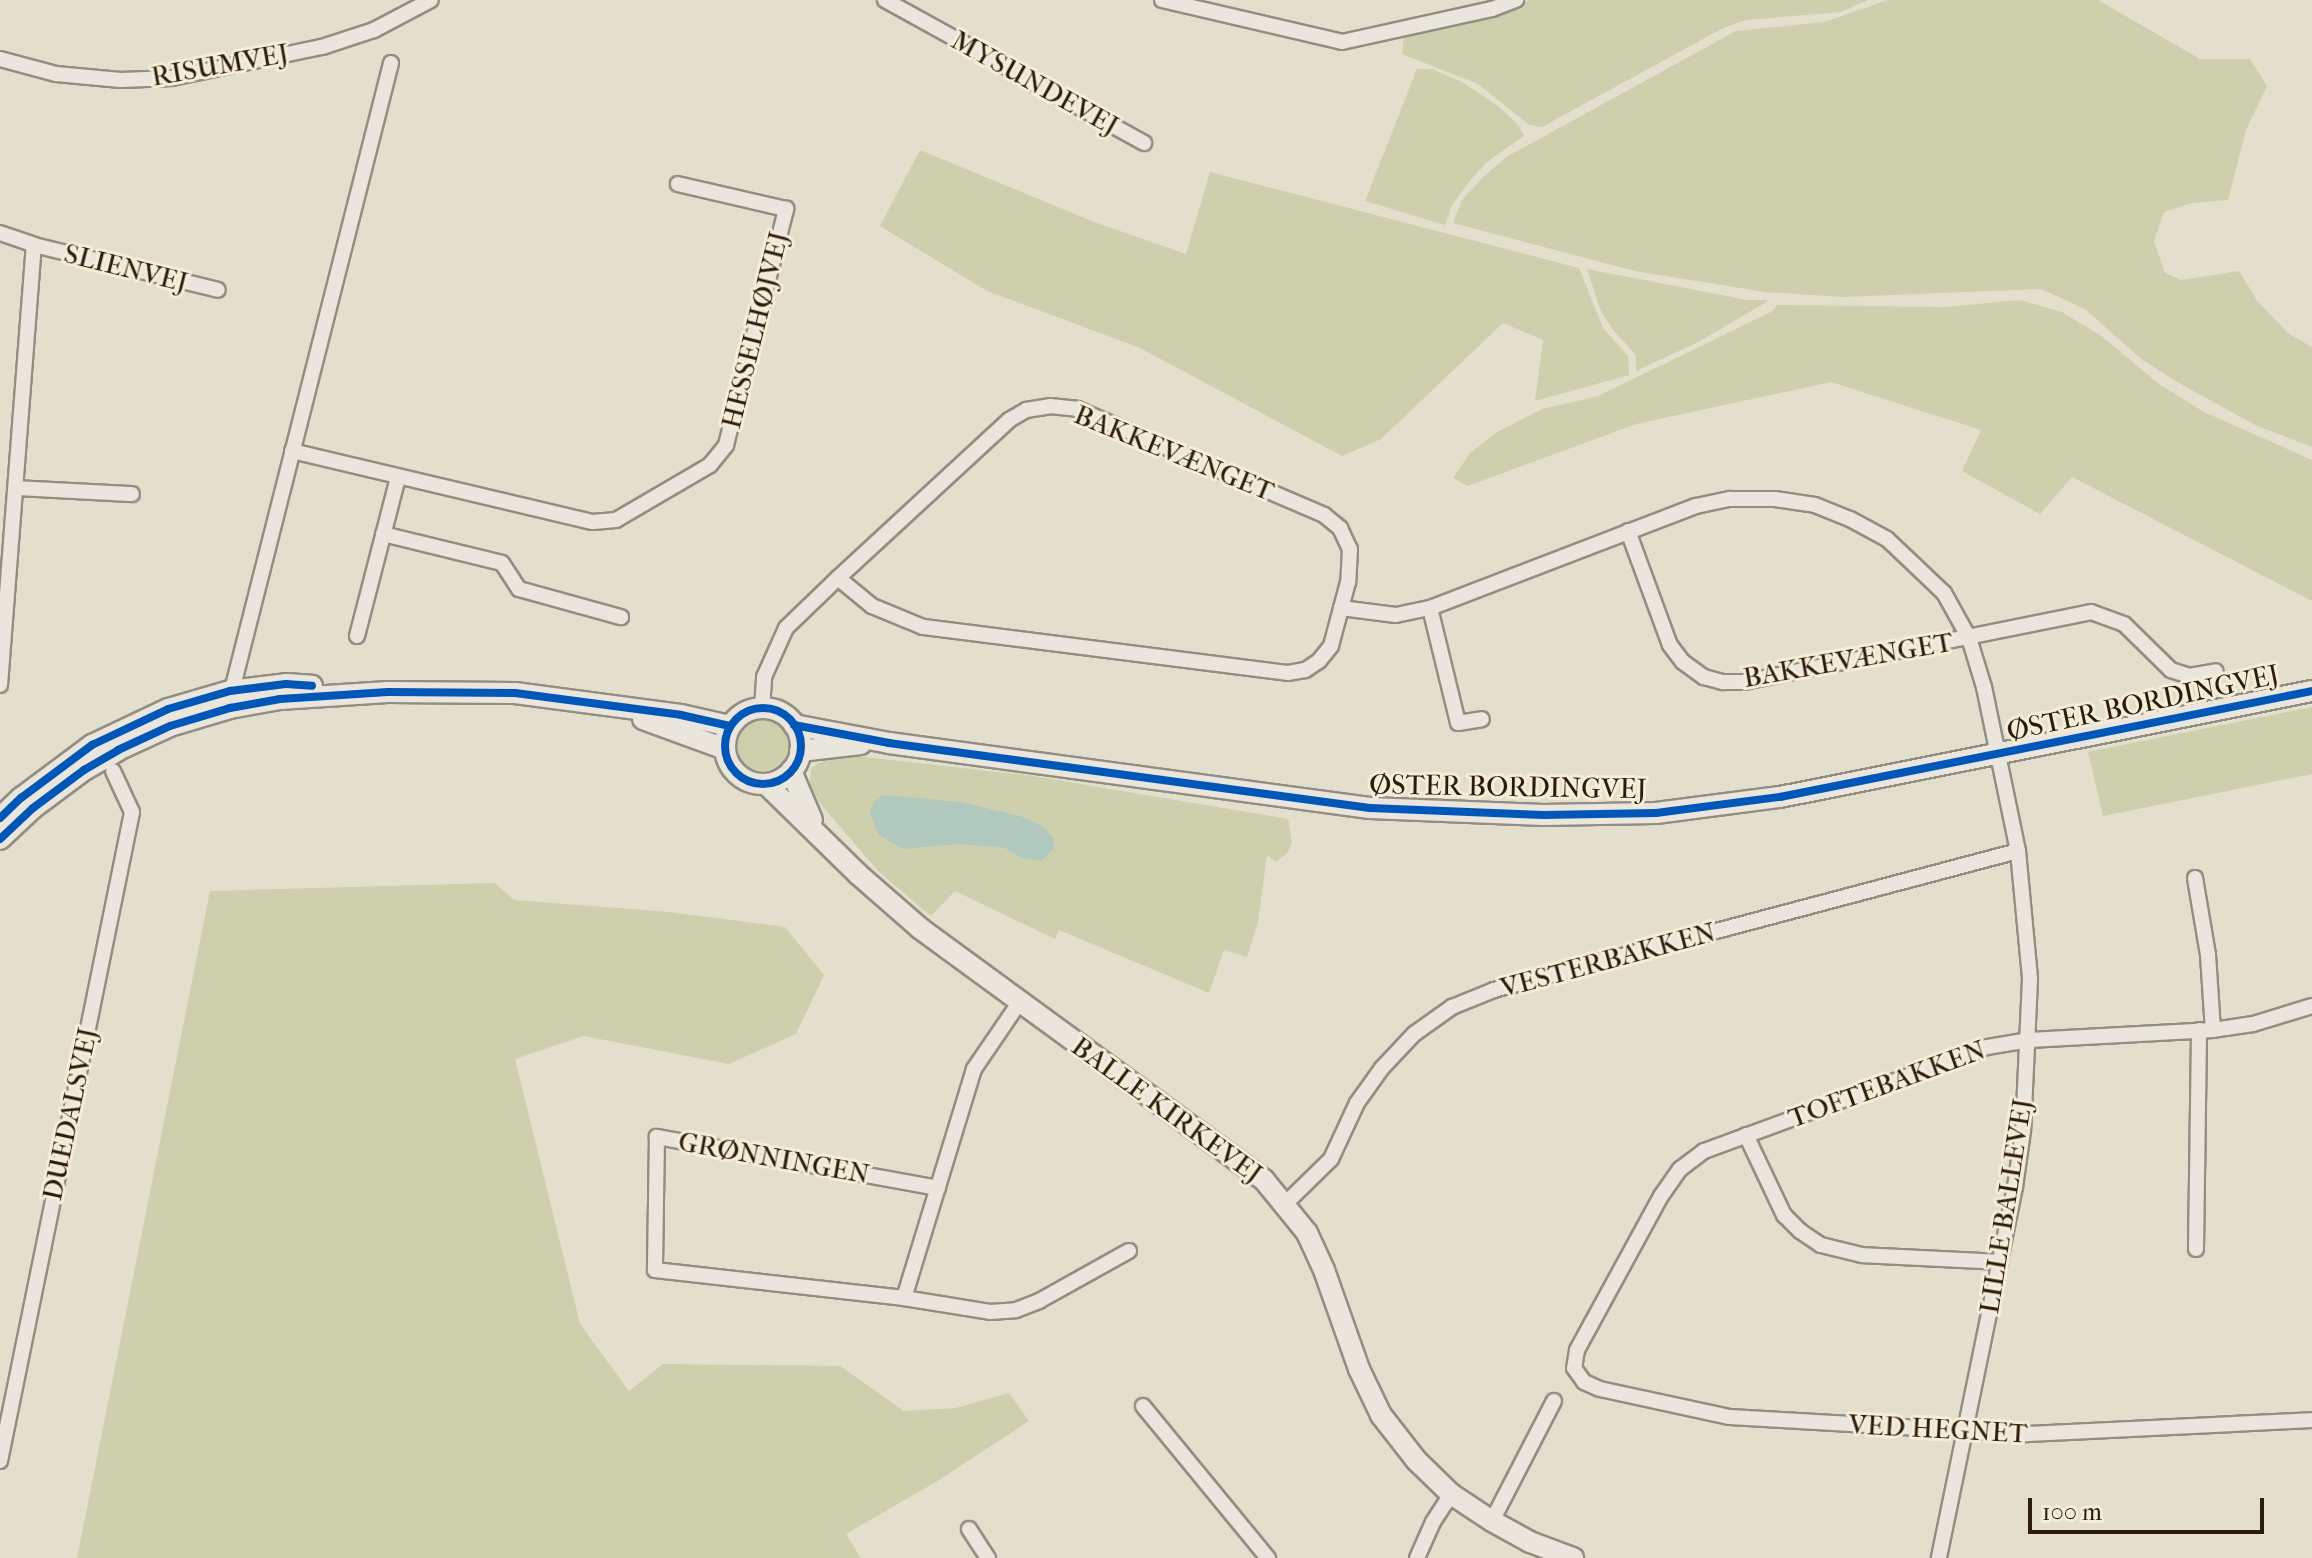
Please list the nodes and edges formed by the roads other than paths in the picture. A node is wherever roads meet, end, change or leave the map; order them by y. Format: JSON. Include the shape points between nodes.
{"nodes":[{"id":1,"x":431,"y":0,"type":"edge"},
{"id":2,"x":885,"y":0,"type":"edge"},
{"id":3,"x":1162,"y":0,"type":"edge"},
{"id":4,"x":1516,"y":0,"type":"edge"},
{"id":5,"x":1490,"y":5,"type":"edge"},
{"id":6,"x":0,"y":59,"type":"edge"},
{"id":7,"x":391,"y":63,"type":"dead end"},
{"id":8,"x":1144,"y":143,"type":"dead end"},
{"id":9,"x":678,"y":184,"type":"dead end"},
{"id":10,"x":0,"y":233,"type":"edge"},
{"id":11,"x":34,"y":245,"type":"junction"},
{"id":12,"x":218,"y":290,"type":"dead end"},
{"id":13,"x":292,"y":451,"type":"junction"},
{"id":14,"x":17,"y":462,"type":"junction"},
{"id":15,"x":0,"y":463,"type":"edge"},
{"id":16,"x":398,"y":477,"type":"junction"},
{"id":17,"x":16,"y":488,"type":"junction"},
{"id":18,"x":132,"y":494,"type":"dead end"},
{"id":19,"x":1628,"y":531,"type":"junction"},
{"id":20,"x":383,"y":534,"type":"junction"},
{"id":21,"x":838,"y":578,"type":"junction"},
{"id":22,"x":1341,"y":608,"type":"junction"},
{"id":23,"x":1430,"y":608,"type":"junction"},
{"id":24,"x":621,"y":617,"type":"dead end"},
{"id":25,"x":357,"y":636,"type":"dead end"},
{"id":26,"x":1969,"y":638,"type":"junction"},
{"id":27,"x":2216,"y":671,"type":"dead end"},
{"id":28,"x":0,"y":685,"type":"edge"},
{"id":29,"x":2312,"y":691,"type":"edge"},
{"id":30,"x":230,"y":700,"type":"junction"},
{"id":31,"x":601,"y":704,"type":"junction"},
{"id":32,"x":762,"y":708,"type":"junction"},
{"id":33,"x":1482,"y":719,"type":"dead end"},
{"id":34,"x":794,"y":725,"type":"junction"},
{"id":35,"x":730,"y":726,"type":"junction"},
{"id":36,"x":889,"y":743,"type":"junction"},
{"id":37,"x":725,"y":749,"type":"junction"},
{"id":38,"x":800,"y":751,"type":"junction"},
{"id":39,"x":1998,"y":755,"type":"junction"},
{"id":40,"x":113,"y":771,"type":"dead end"},
{"id":41,"x":791,"y":771,"type":"junction"},
{"id":42,"x":766,"y":784,"type":"junction"},
{"id":43,"x":0,"y":818,"type":"edge"},
{"id":44,"x":819,"y":835,"type":"junction"},
{"id":45,"x":0,"y":839,"type":"edge"},
{"id":46,"x":2018,"y":851,"type":"junction"},
{"id":47,"x":2195,"y":878,"type":"dead end"},
{"id":48,"x":1019,"y":1003,"type":"junction"},
{"id":49,"x":2312,"y":1006,"type":"edge"},
{"id":50,"x":2206,"y":1030,"type":"junction"},
{"id":51,"x":2029,"y":1040,"type":"junction"},
{"id":52,"x":1746,"y":1135,"type":"junction"},
{"id":53,"x":938,"y":1188,"type":"junction"},
{"id":54,"x":1286,"y":1203,"type":"junction"},
{"id":55,"x":2196,"y":1249,"type":"dead end"},
{"id":56,"x":1129,"y":1251,"type":"dead end"},
{"id":57,"x":2000,"y":1262,"type":"junction"},
{"id":58,"x":904,"y":1298,"type":"junction"},
{"id":59,"x":1574,"y":1368,"type":"joint"},
{"id":60,"x":1554,"y":1401,"type":"dead end"},
{"id":61,"x":1143,"y":1406,"type":"dead end"},
{"id":62,"x":2312,"y":1420,"type":"edge"},
{"id":63,"x":1964,"y":1432,"type":"junction"},
{"id":64,"x":0,"y":1461,"type":"edge"},
{"id":65,"x":1451,"y":1494,"type":"junction"},
{"id":66,"x":1492,"y":1521,"type":"junction"},
{"id":67,"x":969,"y":1529,"type":"dead end"},
{"id":68,"x":988,"y":1558,"type":"edge"},
{"id":69,"x":1268,"y":1558,"type":"edge"},
{"id":70,"x":1417,"y":1558,"type":"edge"},
{"id":71,"x":1573,"y":1558,"type":"edge"},
{"id":72,"x":1939,"y":1558,"type":"edge"}],
"edges":[{"from":1,"to":6,"type":"street","name":"RISUMVEJ","via":[[374,30],[322,47],[172,78],[56,74]]},
{"from":2,"to":8,"type":"street","name":"MYSUNDEVEJ"},
{"from":3,"to":5,"type":"street","via":[[1342,42]]},
{"from":4,"to":5,"type":"street"},
{"from":7,"to":13,"type":"street"},
{"from":9,"to":16,"type":"street","name":"HESSELHØJVEJ","via":[[786,209],[726,445],[710,465],[616,520],[593,522]]},
{"from":10,"to":11,"type":"street","name":"SLIENVEJ"},
{"from":11,"to":12,"type":"street","name":"SLIENVEJ"},
{"from":11,"to":14,"type":"street","name":"SLIENVEJ"},
{"from":13,"to":16,"type":"street","name":"HESSELHØJVEJ"},
{"from":13,"to":30,"type":"street"},
{"from":14,"to":15,"type":"street"},
{"from":14,"to":17,"type":"street","name":"SLIENVEJ"},
{"from":16,"to":20,"type":"street"},
{"from":17,"to":18,"type":"street"},
{"from":17,"to":28,"type":"street","name":"SLIENVEJ"},
{"from":19,"to":23,"type":"street","name":"BAKKEVÆNGET"},
{"from":19,"to":26,"type":"street","name":"BAKKEVÆNGET","via":[[1730,499],[1815,505],[1887,539],[1914,561],[1944,593]]},
{"from":19,"to":26,"type":"street","name":"BAKKEVÆNGET","via":[[1670,645],[1704,677],[1744,682]]},
{"from":20,"to":24,"type":"street","via":[[502,563],[519,589]]},
{"from":20,"to":25,"type":"street"},
{"from":21,"to":22,"type":"street","name":"BAKKEVÆNGET","via":[[872,606],[923,627],[1288,673],[1319,661],[1331,646]]},
{"from":21,"to":22,"type":"street","name":"BAKKEVÆNGET","via":[[1009,420],[1050,406],[1077,409],[1324,515],[1340,528],[1350,549]]},
{"from":21,"to":32,"type":"street","name":"BAKKEVÆNGET","via":[[786,628],[764,677]]},
{"from":22,"to":23,"type":"street","name":"BAKKEVÆNGET","via":[[1396,615]]},
{"from":23,"to":33,"type":"street","via":[[1458,723]]},
{"from":26,"to":27,"type":"street","name":"BAKKEVÆNGET","via":[[2091,612],[2124,624],[2171,670],[2189,676]]},
{"from":26,"to":39,"type":"street","name":"BAKKEVÆNGET"},
{"from":29,"to":39,"type":"street","name":"ØSTER BORDINGVEJ"},
{"from":30,"to":31,"type":"street","via":[[388,692],[515,693]]},
{"from":30,"to":43,"type":"street","via":[[168,709],[92,745]]},
{"from":30,"to":45,"type":"street","via":[[118,750],[33,808]]},
{"from":31,"to":35,"type":"street"},
{"from":31,"to":37,"type":"street"},
{"from":32,"to":34,"type":"street","via":[[774,709]]},
{"from":32,"to":35,"type":"street","via":[[739,716]]},
{"from":34,"to":36,"type":"street","name":"ØSTER BORDINGVEJ"},
{"from":34,"to":38,"type":"street"},
{"from":35,"to":37,"type":"street"},
{"from":36,"to":38,"type":"street","name":"ØSTER BORDINGVEJ"},
{"from":36,"to":39,"type":"street","name":"ØSTER BORDINGVEJ","via":[[1370,808],[1543,815],[1656,813],[1780,797]]},
{"from":37,"to":42,"type":"street","via":[[739,775]]},
{"from":38,"to":41,"type":"street"},
{"from":39,"to":46,"type":"street","name":"LILLE BALLEVEJ"},
{"from":40,"to":64,"type":"street","name":"DUEDALSVEJ","via":[[132,812]]},
{"from":41,"to":42,"type":"street"},
{"from":41,"to":44,"type":"street","name":"BALLE KIRKEVEJ"},
{"from":42,"to":44,"type":"street","name":"BALLE KIRKEVEJ"},
{"from":44,"to":48,"type":"street","name":"BALLE KIRKEVEJ","via":[[921,929]]},
{"from":46,"to":51,"type":"street","name":"LILLE BALLEVEJ","via":[[2030,979]]},
{"from":46,"to":54,"type":"street","name":"VESTERBAKKEN","via":[[1494,990],[1452,1007],[1414,1034],[1382,1068],[1357,1103],[1331,1159]]},
{"from":47,"to":50,"type":"street","via":[[2208,955]]},
{"from":48,"to":53,"type":"street","via":[[974,1069]]},
{"from":48,"to":54,"type":"street","name":"BALLE KIRKEVEJ","via":[[1242,1161]]},
{"from":49,"to":50,"type":"street","name":"TOFTEBAKKEN","via":[[2253,1024]]},
{"from":50,"to":51,"type":"street","name":"TOFTEBAKKEN"},
{"from":50,"to":55,"type":"street"},
{"from":51,"to":52,"type":"street","name":"TOFTEBAKKEN","via":[[1987,1047]]},
{"from":51,"to":57,"type":"street","name":"LILLE BALLEVEJ","via":[[2023,1131]]},
{"from":52,"to":57,"type":"street","via":[[1784,1215],[1821,1245],[1862,1255]]},
{"from":52,"to":59,"type":"street","name":"TOFTEBAKKEN","via":[[1704,1151],[1680,1169],[1577,1350]]},
{"from":53,"to":58,"type":"street"},
{"from":53,"to":58,"type":"street","name":"GRØNNINGEN","via":[[657,1137],[655,1270]]},
{"from":54,"to":65,"type":"street","name":"BALLE KIRKEVEJ","via":[[1324,1270],[1381,1415]]},
{"from":56,"to":58,"type":"street","name":"GRØNNINGEN","via":[[1016,1310],[990,1312]]},
{"from":57,"to":63,"type":"street","name":"LILLE BALLEVEJ"},
{"from":59,"to":63,"type":"street","name":"VED HEGNET","via":[[1584,1382],[1600,1389],[1730,1417]]},
{"from":60,"to":66,"type":"street"},
{"from":61,"to":69,"type":"street"},
{"from":62,"to":63,"type":"street","name":"VED HEGNET","via":[[2028,1434]]},
{"from":63,"to":72,"type":"street","name":"LILLE BALLEVEJ"},
{"from":65,"to":66,"type":"street","name":"BALLE KIRKEVEJ"},
{"from":65,"to":70,"type":"street"},
{"from":66,"to":71,"type":"street","name":"BALLE KIRKEVEJ"},
{"from":67,"to":68,"type":"street"}]}
